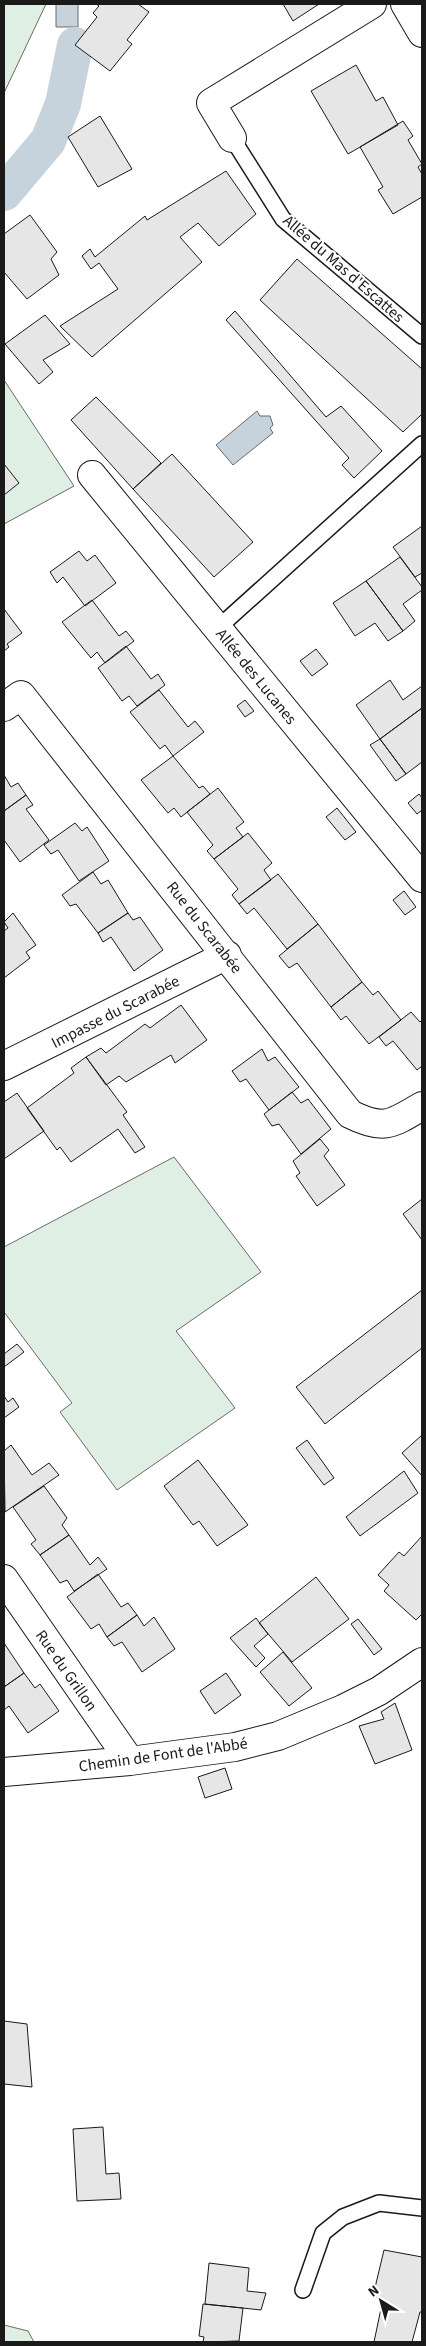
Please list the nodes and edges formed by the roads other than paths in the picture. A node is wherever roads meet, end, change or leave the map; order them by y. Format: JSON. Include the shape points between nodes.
{"nodes":[{"id":1,"x":372,"y":4,"type":"edge"},
{"id":2,"x":410,"y":5,"type":"edge"},
{"id":3,"x":422,"y":32,"type":"edge"},
{"id":4,"x":232,"y":138,"type":"joint"},
{"id":5,"x":422,"y":336,"type":"edge"},
{"id":6,"x":422,"y":444,"type":"edge"},
{"id":7,"x":92,"y":475,"type":"dead end"},
{"id":8,"x":218,"y":628,"type":"junction"},
{"id":9,"x":4,"y":707,"type":"edge"},
{"id":10,"x":422,"y":878,"type":"edge"},
{"id":11,"x":227,"y":955,"type":"junction"},
{"id":12,"x":4,"y":1066,"type":"edge"},
{"id":13,"x":422,"y":1106,"type":"edge"},
{"id":14,"x":4,"y":1579,"type":"edge"},
{"id":15,"x":422,"y":1662,"type":"edge"},
{"id":16,"x":130,"y":1761,"type":"junction"},
{"id":17,"x":4,"y":1772,"type":"edge"},
{"id":18,"x":422,"y":2208,"type":"edge"},
{"id":19,"x":303,"y":2290,"type":"dead end"}],
"edges":[{"from":1,"to":4,"type":"street","name":"Allée du Mas d'Escattes","via":[[212,103]]},
{"from":2,"to":3,"type":"street"},
{"from":4,"to":5,"type":"lane","name":"Allée du Mas d'Escattes","via":[[284,219]]},
{"from":6,"to":8,"type":"lane"},
{"from":7,"to":8,"type":"street","name":"Allée des Lucanes"},
{"from":8,"to":10,"type":"street","name":"Allée des Lucanes"},
{"from":9,"to":11,"type":"street","name":"Rue du Scarabée","via":[[21,695]]},
{"from":11,"to":12,"type":"street","name":"Impasse du Scarabée"},
{"from":11,"to":13,"type":"street","name":"Rue du Scarabée","via":[[350,1114],[370,1124],[393,1124]]},
{"from":14,"to":16,"type":"street","name":"Rue du Grillon"},
{"from":15,"to":16,"type":"street","name":"Chemin de Font de l'Abbé","via":[[379,1691],[278,1736],[235,1747]]},
{"from":16,"to":17,"type":"street","name":"Chemin de Font de l'Abbé"},
{"from":18,"to":19,"type":"lane","via":[[379,2203],[343,2217],[323,2233]]}]}
